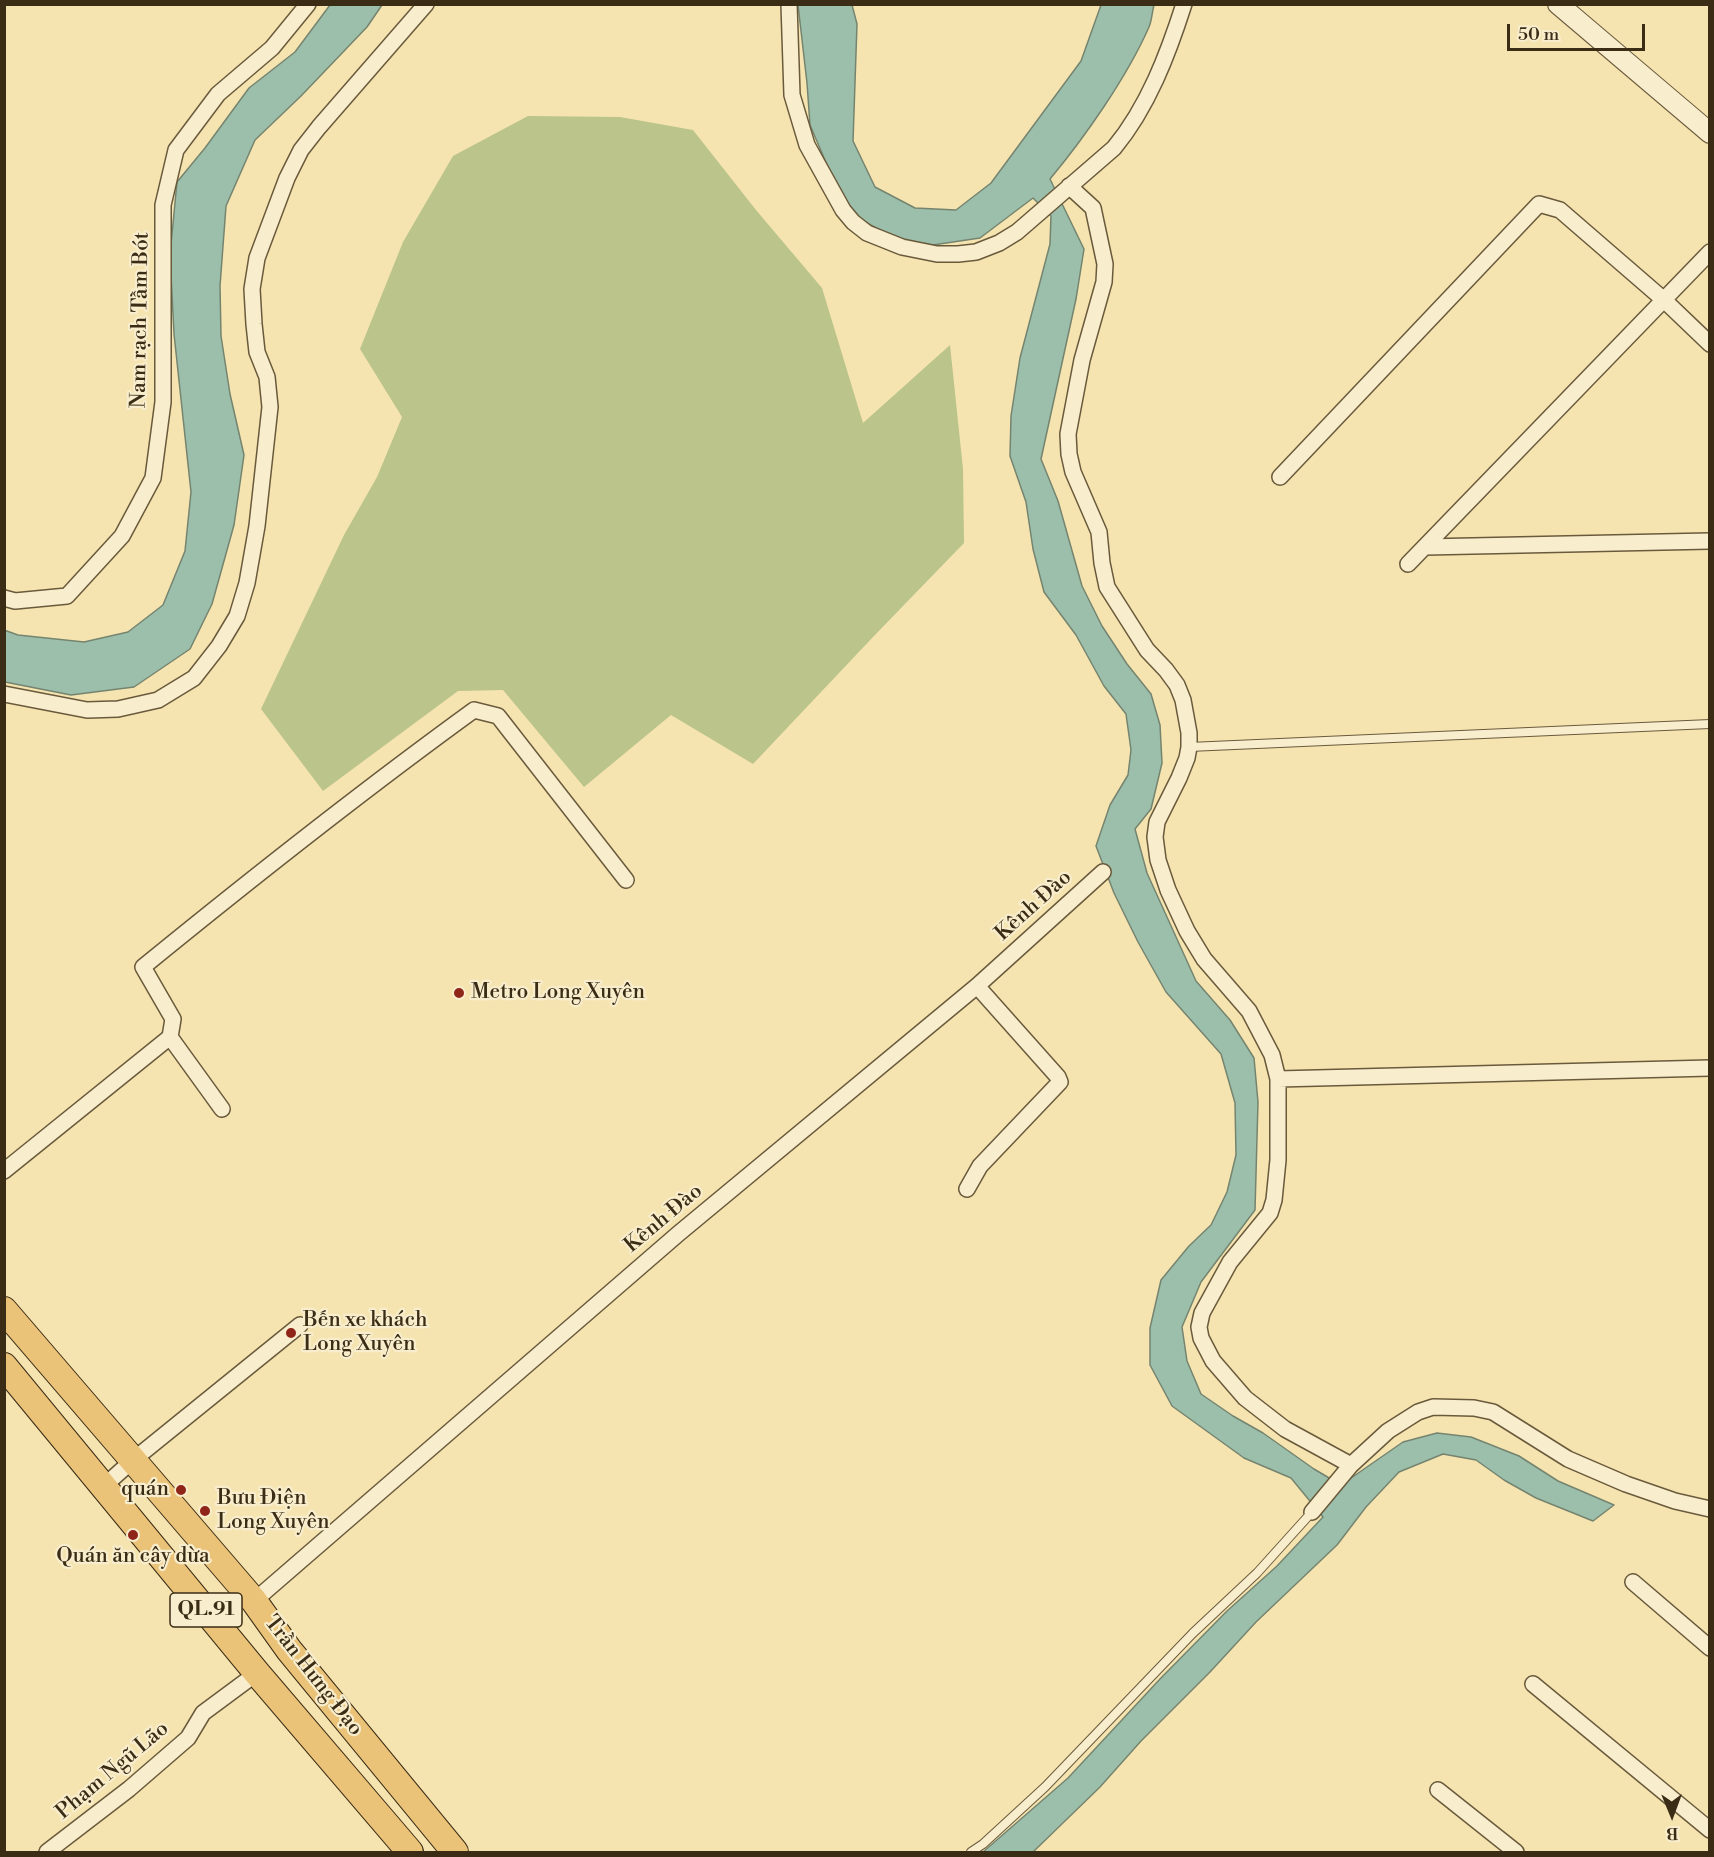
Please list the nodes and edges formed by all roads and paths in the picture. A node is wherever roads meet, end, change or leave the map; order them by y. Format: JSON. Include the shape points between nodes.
{"nodes":[{"id":1,"x":308,"y":4,"type":"edge"},
{"id":2,"x":426,"y":4,"type":"edge"},
{"id":3,"x":789,"y":4,"type":"edge"},
{"id":4,"x":1184,"y":4,"type":"edge"},
{"id":5,"x":1558,"y":4,"type":"edge"},
{"id":6,"x":1710,"y":133,"type":"edge"},
{"id":7,"x":1067,"y":188,"type":"junction"},
{"id":8,"x":1710,"y":252,"type":"edge"},
{"id":9,"x":1664,"y":300,"type":"junction"},
{"id":10,"x":1710,"y":344,"type":"edge"},
{"id":11,"x":1280,"y":477,"type":"dead end"},
{"id":12,"x":1710,"y":540,"type":"edge"},
{"id":13,"x":1425,"y":547,"type":"junction"},
{"id":14,"x":1408,"y":564,"type":"dead end"},
{"id":15,"x":4,"y":598,"type":"edge"},
{"id":16,"x":4,"y":694,"type":"edge"},
{"id":17,"x":1710,"y":724,"type":"edge"},
{"id":18,"x":1189,"y":747,"type":"junction"},
{"id":19,"x":1103,"y":872,"type":"dead end"},
{"id":20,"x":626,"y":880,"type":"dead end"},
{"id":21,"x":977,"y":986,"type":"junction"},
{"id":22,"x":170,"y":1037,"type":"junction"},
{"id":23,"x":1710,"y":1068,"type":"edge"},
{"id":24,"x":1278,"y":1079,"type":"junction"},
{"id":25,"x":222,"y":1109,"type":"dead end"},
{"id":26,"x":4,"y":1171,"type":"edge"},
{"id":27,"x":967,"y":1189,"type":"dead end"},
{"id":28,"x":4,"y":1310,"type":"edge"},
{"id":29,"x":300,"y":1324,"type":"dead end"},
{"id":30,"x":4,"y":1366,"type":"edge"},
{"id":31,"x":132,"y":1461,"type":"junction"},
{"id":32,"x":1346,"y":1470,"type":"junction"},
{"id":33,"x":104,"y":1486,"type":"junction"},
{"id":34,"x":1710,"y":1509,"type":"edge"},
{"id":35,"x":1312,"y":1512,"type":"joint"},
{"id":36,"x":1633,"y":1582,"type":"dead end"},
{"id":37,"x":254,"y":1601,"type":"junction"},
{"id":38,"x":1710,"y":1648,"type":"edge"},
{"id":39,"x":289,"y":1650,"type":"junction"},
{"id":40,"x":257,"y":1673,"type":"junction"},
{"id":41,"x":1533,"y":1683,"type":"dead end"},
{"id":42,"x":1438,"y":1790,"type":"dead end"},
{"id":43,"x":1710,"y":1830,"type":"edge"},
{"id":44,"x":47,"y":1852,"type":"edge"},
{"id":45,"x":410,"y":1852,"type":"edge"},
{"id":46,"x":455,"y":1852,"type":"edge"},
{"id":47,"x":971,"y":1852,"type":"edge"},
{"id":48,"x":1516,"y":1852,"type":"edge"}],
"edges":[{"from":1,"to":15,"type":"street","name":"Nam rạch Tầm Bót","via":[[272,48],[218,94],[176,150],[163,205],[163,402],[153,478],[122,536],[67,596],[15,601]]},
{"from":2,"to":16,"type":"street","via":[[301,150],[257,258],[252,289],[254,324],[257,352],[267,377],[269,417],[247,583],[237,616],[219,646],[194,678],[158,700],[118,709],[87,710]]},
{"from":3,"to":7,"type":"street","via":[[792,95],[807,145],[843,210],[867,233],[902,247],[937,254],[976,252],[1017,232]]},
{"from":4,"to":7,"type":"street","via":[[1171,43],[1126,133]]},
{"from":5,"to":6,"type":"street"},
{"from":7,"to":18,"type":"street","via":[[1093,208],[1105,264],[1104,282],[1082,360],[1068,434],[1069,454],[1099,532],[1107,587],[1147,650],[1177,685],[1183,700]]},
{"from":8,"to":9,"type":"street"},
{"from":9,"to":10,"type":"street"},
{"from":9,"to":11,"type":"street","via":[[1560,210],[1539,204]]},
{"from":9,"to":13,"type":"street"},
{"from":12,"to":13,"type":"street"},
{"from":13,"to":14,"type":"street"},
{"from":17,"to":18,"type":"lane"},
{"from":18,"to":24,"type":"street","via":[[1179,778],[1156,822],[1158,860],[1187,931],[1204,959],[1249,1011],[1272,1055]]},
{"from":19,"to":21,"type":"street","name":"Kênh Đào"},
{"from":20,"to":22,"type":"street","via":[[498,716],[474,710],[266,867],[143,967],[173,1019]]},
{"from":21,"to":27,"type":"street","via":[[1060,1082],[980,1166]]},
{"from":21,"to":37,"type":"street","name":"Kênh Đào","via":[[678,1234]]},
{"from":22,"to":25,"type":"street"},
{"from":22,"to":26,"type":"street"},
{"from":23,"to":24,"type":"street"},
{"from":24,"to":32,"type":"street","via":[[1278,1160],[1270,1213],[1230,1262],[1202,1313],[1199,1327],[1213,1361],[1245,1398]]},
{"from":28,"to":31,"type":"highway","name":"Trần Hưng Đạo","number":"QL.91"},
{"from":29,"to":31,"type":"street"},
{"from":30,"to":33,"type":"highway","name":"Trần Hưng Đạo","number":"QL.91"},
{"from":31,"to":33,"type":"street"},
{"from":31,"to":37,"type":"highway","name":"Trần Hưng Đạo","number":"QL.91"},
{"from":32,"to":34,"type":"street","via":[[1388,1431],[1418,1412],[1433,1407],[1474,1408],[1493,1412],[1568,1460],[1675,1501]]},
{"from":32,"to":35,"type":"street"},
{"from":33,"to":40,"type":"highway","name":"Trần Hưng Đạo","number":"QL.91"},
{"from":35,"to":47,"type":"lane","via":[[1257,1573],[1193,1633],[1045,1787]]},
{"from":36,"to":38,"type":"street"},
{"from":37,"to":39,"type":"highway","name":"Trần Hưng Đạo","number":"QL.91"},
{"from":39,"to":40,"type":"highway"},
{"from":39,"to":46,"type":"highway","name":"Trần Hưng Đạo","number":"QL.91"},
{"from":40,"to":44,"type":"street","name":"Phạm Ngũ Lão","via":[[203,1713],[188,1738]]},
{"from":40,"to":45,"type":"highway","name":"Trần Hưng Đạo","number":"QL.91"},
{"from":41,"to":43,"type":"street"},
{"from":42,"to":48,"type":"street"}]}
